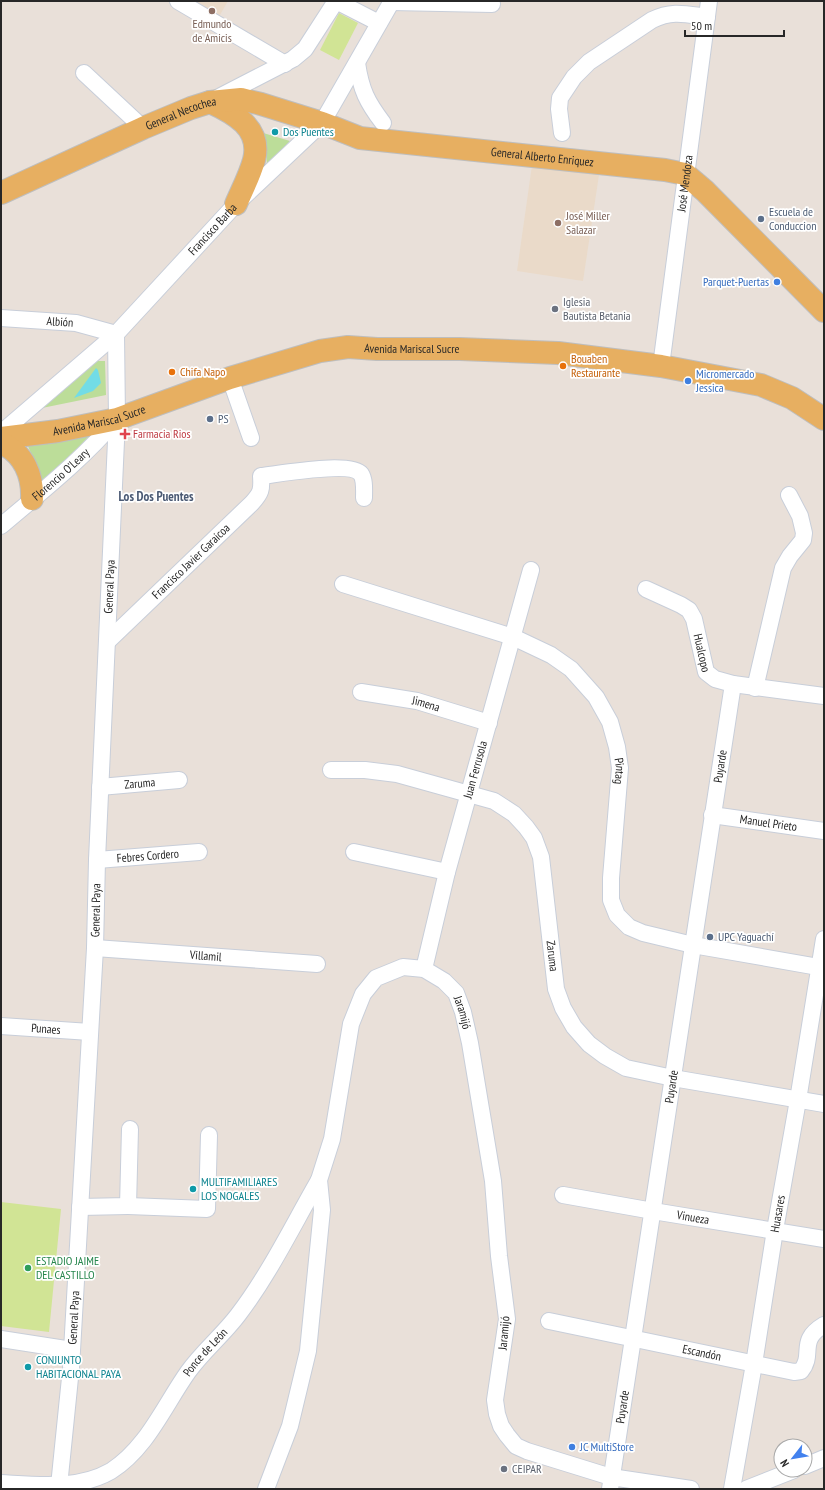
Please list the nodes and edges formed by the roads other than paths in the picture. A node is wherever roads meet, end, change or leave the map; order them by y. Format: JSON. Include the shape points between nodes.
{"nodes":[{"id":1,"x":178,"y":1,"type":"edge"},
{"id":2,"x":336,"y":1,"type":"edge"},
{"id":3,"x":392,"y":1,"type":"edge"},
{"id":4,"x":709,"y":1,"type":"edge"},
{"id":5,"x":492,"y":4,"type":"dead end"},
{"id":6,"x":707,"y":17,"type":"junction"},
{"id":7,"x":379,"y":23,"type":"junction"},
{"id":8,"x":285,"y":64,"type":"junction"},
{"id":9,"x":357,"y":64,"type":"junction"},
{"id":10,"x":84,"y":73,"type":"dead end"},
{"id":11,"x":210,"y":102,"type":"junction"},
{"id":12,"x":322,"y":123,"type":"junction"},
{"id":13,"x":383,"y":123,"type":"dead end"},
{"id":14,"x":143,"y":128,"type":"junction"},
{"id":15,"x":562,"y":133,"type":"dead end"},
{"id":16,"x":685,"y":174,"type":"junction"},
{"id":17,"x":1,"y":193,"type":"edge"},
{"id":18,"x":236,"y":204,"type":"junction"},
{"id":19,"x":824,"y":311,"type":"edge"},
{"id":20,"x":1,"y":318,"type":"edge"},
{"id":21,"x":116,"y":334,"type":"junction"},
{"id":22,"x":661,"y":366,"type":"junction"},
{"id":23,"x":230,"y":378,"type":"junction"},
{"id":24,"x":117,"y":419,"type":"junction"},
{"id":25,"x":824,"y":419,"type":"edge"},
{"id":26,"x":1,"y":433,"type":"edge"},
{"id":27,"x":1,"y":438,"type":"edge"},
{"id":28,"x":250,"y":438,"type":"dead end"},
{"id":29,"x":1,"y":443,"type":"edge"},
{"id":30,"x":789,"y":495,"type":"dead end"},
{"id":31,"x":364,"y":498,"type":"dead end"},
{"id":32,"x":32,"y":499,"type":"junction"},
{"id":33,"x":1,"y":526,"type":"edge"},
{"id":34,"x":531,"y":570,"type":"dead end"},
{"id":35,"x":343,"y":584,"type":"dead end"},
{"id":36,"x":646,"y":589,"type":"dead end"},
{"id":37,"x":513,"y":637,"type":"junction"},
{"id":38,"x":108,"y":641,"type":"junction"},
{"id":39,"x":733,"y":684,"type":"junction"},
{"id":40,"x":755,"y":688,"type":"junction"},
{"id":41,"x":361,"y":692,"type":"dead end"},
{"id":42,"x":824,"y":696,"type":"edge"},
{"id":43,"x":489,"y":723,"type":"junction"},
{"id":44,"x":330,"y":770,"type":"dead end"},
{"id":45,"x":179,"y":780,"type":"dead end"},
{"id":46,"x":100,"y":787,"type":"junction"},
{"id":47,"x":470,"y":793,"type":"junction"},
{"id":48,"x":712,"y":815,"type":"junction"},
{"id":49,"x":824,"y":831,"type":"edge"},
{"id":50,"x":199,"y":852,"type":"dead end"},
{"id":51,"x":354,"y":852,"type":"dead end"},
{"id":52,"x":97,"y":860,"type":"junction"},
{"id":53,"x":447,"y":872,"type":"junction"},
{"id":54,"x":824,"y":939,"type":"edge"},
{"id":55,"x":692,"y":945,"type":"junction"},
{"id":56,"x":95,"y":948,"type":"junction"},
{"id":57,"x":317,"y":964,"type":"dead end"},
{"id":58,"x":822,"y":968,"type":"edge"},
{"id":59,"x":424,"y":969,"type":"junction"},
{"id":60,"x":1,"y":1026,"type":"edge"},
{"id":61,"x":90,"y":1032,"type":"junction"},
{"id":62,"x":673,"y":1078,"type":"junction"},
{"id":63,"x":798,"y":1100,"type":"junction"},
{"id":64,"x":824,"y":1104,"type":"edge"},
{"id":65,"x":130,"y":1129,"type":"dead end"},
{"id":66,"x":209,"y":1135,"type":"dead end"},
{"id":67,"x":319,"y":1180,"type":"junction"},
{"id":68,"x":563,"y":1195,"type":"dead end"},
{"id":69,"x":128,"y":1206,"type":"junction"},
{"id":70,"x":80,"y":1207,"type":"junction"},
{"id":71,"x":653,"y":1211,"type":"junction"},
{"id":72,"x":775,"y":1230,"type":"junction"},
{"id":73,"x":824,"y":1239,"type":"edge"},
{"id":74,"x":549,"y":1321,"type":"dead end"},
{"id":75,"x":824,"y":1326,"type":"edge"},
{"id":76,"x":1,"y":1339,"type":"edge"},
{"id":77,"x":632,"y":1339,"type":"junction"},
{"id":78,"x":72,"y":1350,"type":"junction"},
{"id":79,"x":754,"y":1364,"type":"junction"},
{"id":80,"x":824,"y":1458,"type":"edge"},
{"id":81,"x":813,"y":1463,"type":"edge"},
{"id":82,"x":774,"y":1478,"type":"edge"},
{"id":83,"x":1,"y":1483,"type":"edge"},
{"id":84,"x":611,"y":1483,"type":"edge"},
{"id":85,"x":60,"y":1486,"type":"junction"},
{"id":86,"x":266,"y":1489,"type":"edge"},
{"id":87,"x":690,"y":1489,"type":"edge"},
{"id":88,"x":732,"y":1489,"type":"edge"},
{"id":89,"x":746,"y":1489,"type":"edge"}],
"edges":[{"from":1,"to":8,"type":"street"},
{"from":2,"to":7,"type":"street"},
{"from":2,"to":8,"type":"street","name":"General Necochea","via":[[305,49]]},
{"from":3,"to":5,"type":"street"},
{"from":3,"to":7,"type":"street","name":"Francisco Barba"},
{"from":4,"to":6,"type":"street","name":"José Mendoza"},
{"from":6,"to":15,"type":"street","via":[[673,13],[662,15],[589,62],[574,76],[560,98]]},
{"from":6,"to":16,"type":"street","name":"José Mendoza"},
{"from":7,"to":9,"type":"street","name":"Francisco Barba"},
{"from":8,"to":11,"type":"street","name":"General Necochea"},
{"from":9,"to":12,"type":"street","name":"Francisco Barba"},
{"from":9,"to":13,"type":"street","via":[[363,92]]},
{"from":10,"to":14,"type":"street"},
{"from":11,"to":12,"type":"main road","name":"General Alberto Enriquez","via":[[240,99]]},
{"from":11,"to":14,"type":"main road","name":"General Necochea"},
{"from":11,"to":18,"type":"main road","via":[[231,111],[241,119],[247,125],[255,144],[254,160]]},
{"from":12,"to":16,"type":"main road","name":"General Alberto Enriquez","via":[[360,138],[550,157]]},
{"from":12,"to":18,"type":"street","name":"Francisco Barba"},
{"from":14,"to":17,"type":"main road","name":"General Necochea"},
{"from":16,"to":19,"type":"main road","name":"General Alberto Enriquez"},
{"from":16,"to":22,"type":"street","name":"José Mendoza"},
{"from":18,"to":21,"type":"street","name":"Francisco Barba"},
{"from":20,"to":21,"type":"street","name":"Albión","via":[[76,323]]},
{"from":21,"to":24,"type":"street","name":"General Paya"},
{"from":21,"to":26,"type":"street","name":"Francisco Barba"},
{"from":22,"to":23,"type":"main road","name":"Avenida Mariscal Sucre","via":[[558,353],[377,349],[348,346],[320,351]]},
{"from":22,"to":25,"type":"main road","name":"Avenida Mariscal Sucre","via":[[761,385],[792,398]]},
{"from":23,"to":24,"type":"main road","name":"Avenida Mariscal Sucre"},
{"from":23,"to":28,"type":"street"},
{"from":24,"to":27,"type":"main road","name":"Avenida Mariscal Sucre","via":[[58,431]]},
{"from":24,"to":32,"type":"street","name":"Florencio O'Leary","via":[[80,458]]},
{"from":24,"to":38,"type":"street","name":"General Paya"},
{"from":29,"to":32,"type":"main road","via":[[22,460],[33,485]]},
{"from":30,"to":40,"type":"street","via":[[800,516],[803,540],[783,568]]},
{"from":31,"to":38,"type":"street","name":"Francisco Javier Garaicoa","via":[[363,480],[356,470],[337,467],[261,476],[261,492],[252,503]]},
{"from":32,"to":33,"type":"street","name":"Florencio O'Leary"},
{"from":34,"to":37,"type":"street","name":"Juan Ferrusola"},
{"from":35,"to":37,"type":"street","name":"Pintag"},
{"from":36,"to":39,"type":"street","name":"Hualcopo","via":[[689,610],[694,619],[706,672],[715,679]]},
{"from":37,"to":43,"type":"street","name":"Juan Ferrusola"},
{"from":37,"to":55,"type":"street","name":"Pintag","via":[[551,655],[570,669],[596,696],[610,722],[620,768],[612,878],[612,900],[617,915],[629,927],[643,933]]},
{"from":38,"to":46,"type":"street","name":"General Paya"},
{"from":39,"to":40,"type":"street","name":"Hualcopo"},
{"from":39,"to":48,"type":"street","name":"Puyarde"},
{"from":40,"to":42,"type":"street","name":"Hualcopo"},
{"from":41,"to":43,"type":"street","name":"Jimena","via":[[417,701]]},
{"from":43,"to":47,"type":"street","name":"Juan Ferrusola"},
{"from":44,"to":47,"type":"street","name":"Zaruma","via":[[365,770],[397,774]]},
{"from":45,"to":46,"type":"street","name":"Zaruma"},
{"from":46,"to":52,"type":"street","name":"General Paya"},
{"from":47,"to":53,"type":"street","name":"Juan Ferrusola"},
{"from":47,"to":62,"type":"street","name":"Zaruma","via":[[494,801],[514,814],[534,838],[541,857],[556,989],[574,1027],[589,1044],[626,1068]]},
{"from":48,"to":49,"type":"street","name":"Manuel Prieto"},
{"from":48,"to":55,"type":"street","name":"Puyarde"},
{"from":50,"to":52,"type":"street","name":"Febres Cordero"},
{"from":51,"to":53,"type":"street"},
{"from":52,"to":56,"type":"street","name":"General Paya"},
{"from":53,"to":59,"type":"street","name":"Juan Ferrusola"},
{"from":54,"to":58,"type":"street","name":"Huasares"},
{"from":55,"to":58,"type":"street","name":"Pintag"},
{"from":55,"to":62,"type":"street","name":"Puyarde"},
{"from":56,"to":57,"type":"street","name":"Villamil"},
{"from":56,"to":61,"type":"street","name":"General Paya"},
{"from":58,"to":63,"type":"street","name":"Huasares"},
{"from":59,"to":67,"type":"street","name":"Jaramijó","via":[[402,967],[376,978],[363,994],[351,1024],[332,1140]]},
{"from":59,"to":84,"type":"street","name":"Jaramijó","via":[[444,981],[456,993],[464,1012],[473,1059],[493,1181],[507,1319],[495,1400],[501,1426],[516,1446]]},
{"from":60,"to":61,"type":"street","name":"Punaes"},
{"from":61,"to":70,"type":"street","name":"General Paya"},
{"from":62,"to":63,"type":"street","name":"Zaruma"},
{"from":62,"to":71,"type":"street","name":"Puyarde"},
{"from":63,"to":64,"type":"street","name":"Zaruma"},
{"from":63,"to":72,"type":"street","name":"Huasares"},
{"from":65,"to":69,"type":"street"},
{"from":66,"to":69,"type":"street","via":[[207,1209]]},
{"from":67,"to":85,"type":"street","name":"Ponce de León","via":[[266,1273],[238,1315],[189,1371],[145,1439],[110,1472],[76,1484]]},
{"from":67,"to":86,"type":"street","name":"Jaramijó","via":[[322,1210],[308,1351],[290,1426]]},
{"from":68,"to":71,"type":"street","name":"Vinueza"},
{"from":69,"to":70,"type":"street"},
{"from":70,"to":78,"type":"street","name":"General Paya"},
{"from":71,"to":72,"type":"street","name":"Vinueza"},
{"from":71,"to":77,"type":"street","name":"Puyarde"},
{"from":72,"to":73,"type":"street","name":"Vinueza"},
{"from":72,"to":79,"type":"street","name":"Huasares"},
{"from":74,"to":77,"type":"street","name":"Escandón"},
{"from":75,"to":79,"type":"street","name":"Escandón","via":[[809,1338],[801,1371],[794,1372]]},
{"from":76,"to":78,"type":"street"},
{"from":77,"to":79,"type":"street","name":"Escandón"},
{"from":77,"to":84,"type":"street","name":"Puyarde"},
{"from":78,"to":85,"type":"street","name":"General Paya"},
{"from":79,"to":88,"type":"street","name":"Huasares"},
{"from":80,"to":81,"type":"street"},
{"from":82,"to":89,"type":"street"},
{"from":83,"to":85,"type":"street","name":"Ponce de León"},
{"from":84,"to":87,"type":"street","name":"Jaramijó"}]}
